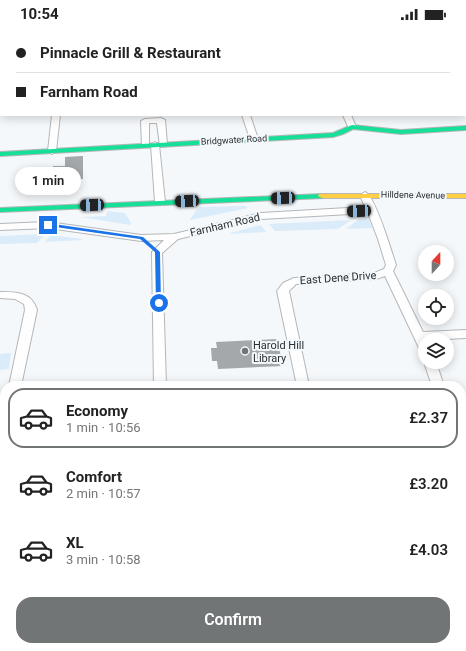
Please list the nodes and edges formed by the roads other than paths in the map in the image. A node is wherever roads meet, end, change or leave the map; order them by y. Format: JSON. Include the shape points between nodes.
{"nodes":[{"id":1,"x":56,"y":116,"type":"edge"},
{"id":2,"x":246,"y":116,"type":"edge"},
{"id":3,"x":347,"y":116,"type":"edge"},
{"id":4,"x":352,"y":127,"type":"junction"},
{"id":5,"x":466,"y":128,"type":"edge"},
{"id":6,"x":254,"y":139,"type":"junction"},
{"id":7,"x":155,"y":145,"type":"junction"},
{"id":8,"x":52,"y":151,"type":"junction"},
{"id":9,"x":0,"y":154,"type":"edge"},
{"id":10,"x":365,"y":195,"type":"junction"},
{"id":11,"x":466,"y":196,"type":"edge"},
{"id":12,"x":160,"y":202,"type":"junction"},
{"id":13,"x":0,"y":210,"type":"edge"},
{"id":14,"x":372,"y":210,"type":"junction"},
{"id":15,"x":0,"y":227,"type":"edge"},
{"id":16,"x":174,"y":237,"type":"junction"},
{"id":17,"x":141,"y":238,"type":"junction"},
{"id":18,"x":157,"y":252,"type":"junction"},
{"id":19,"x":388,"y":271,"type":"junction"},
{"id":20,"x":0,"y":295,"type":"edge"},
{"id":21,"x":419,"y":333,"type":"edge"},
{"id":22,"x":466,"y":334,"type":"edge"},
{"id":23,"x":454,"y":335,"type":"edge"},
{"id":24,"x":432,"y":369,"type":"edge"},
{"id":25,"x":16,"y":381,"type":"edge"},
{"id":26,"x":160,"y":381,"type":"edge"},
{"id":27,"x":302,"y":381,"type":"edge"},
{"id":28,"x":436,"y":381,"type":"edge"}],
"edges":[{"from":1,"to":8,"type":"street"},
{"from":2,"to":6,"type":"street"},
{"from":3,"to":4,"type":"street"},
{"from":4,"to":5,"type":"street","via":[[401,132]]},
{"from":4,"to":6,"type":"street","name":"Bridgwater Road","via":[[333,135]]},
{"from":6,"to":7,"type":"street","name":"Bridgwater Road"},
{"from":7,"to":8,"type":"street","name":"Bridgwater Road"},
{"from":7,"to":12,"type":"street"},
{"from":8,"to":9,"type":"street","name":"Bridgwater Road"},
{"from":10,"to":11,"type":"street","name":"Hilldene Avenue"},
{"from":10,"to":12,"type":"street","name":"Hilldene Avenue"},
{"from":10,"to":14,"type":"street","name":"East Dene Drive"},
{"from":12,"to":13,"type":"street","name":"Hilldene Avenue"},
{"from":14,"to":16,"type":"street","name":"Farnham Road","via":[[261,216]]},
{"from":14,"to":19,"type":"street","name":"East Dene Drive","via":[[391,264]]},
{"from":15,"to":17,"type":"street","name":"Farnham Road","via":[[48,225]]},
{"from":16,"to":17,"type":"street","name":"Farnham Road"},
{"from":16,"to":18,"type":"street","name":"Farnham Road"},
{"from":17,"to":18,"type":"street"},
{"from":18,"to":26,"type":"street"},
{"from":19,"to":21,"type":"street"},
{"from":19,"to":27,"type":"street","name":"East Dene Drive","via":[[376,276],[294,281],[287,285],[283,291]]},
{"from":20,"to":25,"type":"street","via":[[16,295],[29,302],[30,310]]},
{"from":22,"to":23,"type":"street"},
{"from":24,"to":28,"type":"street"}]}
